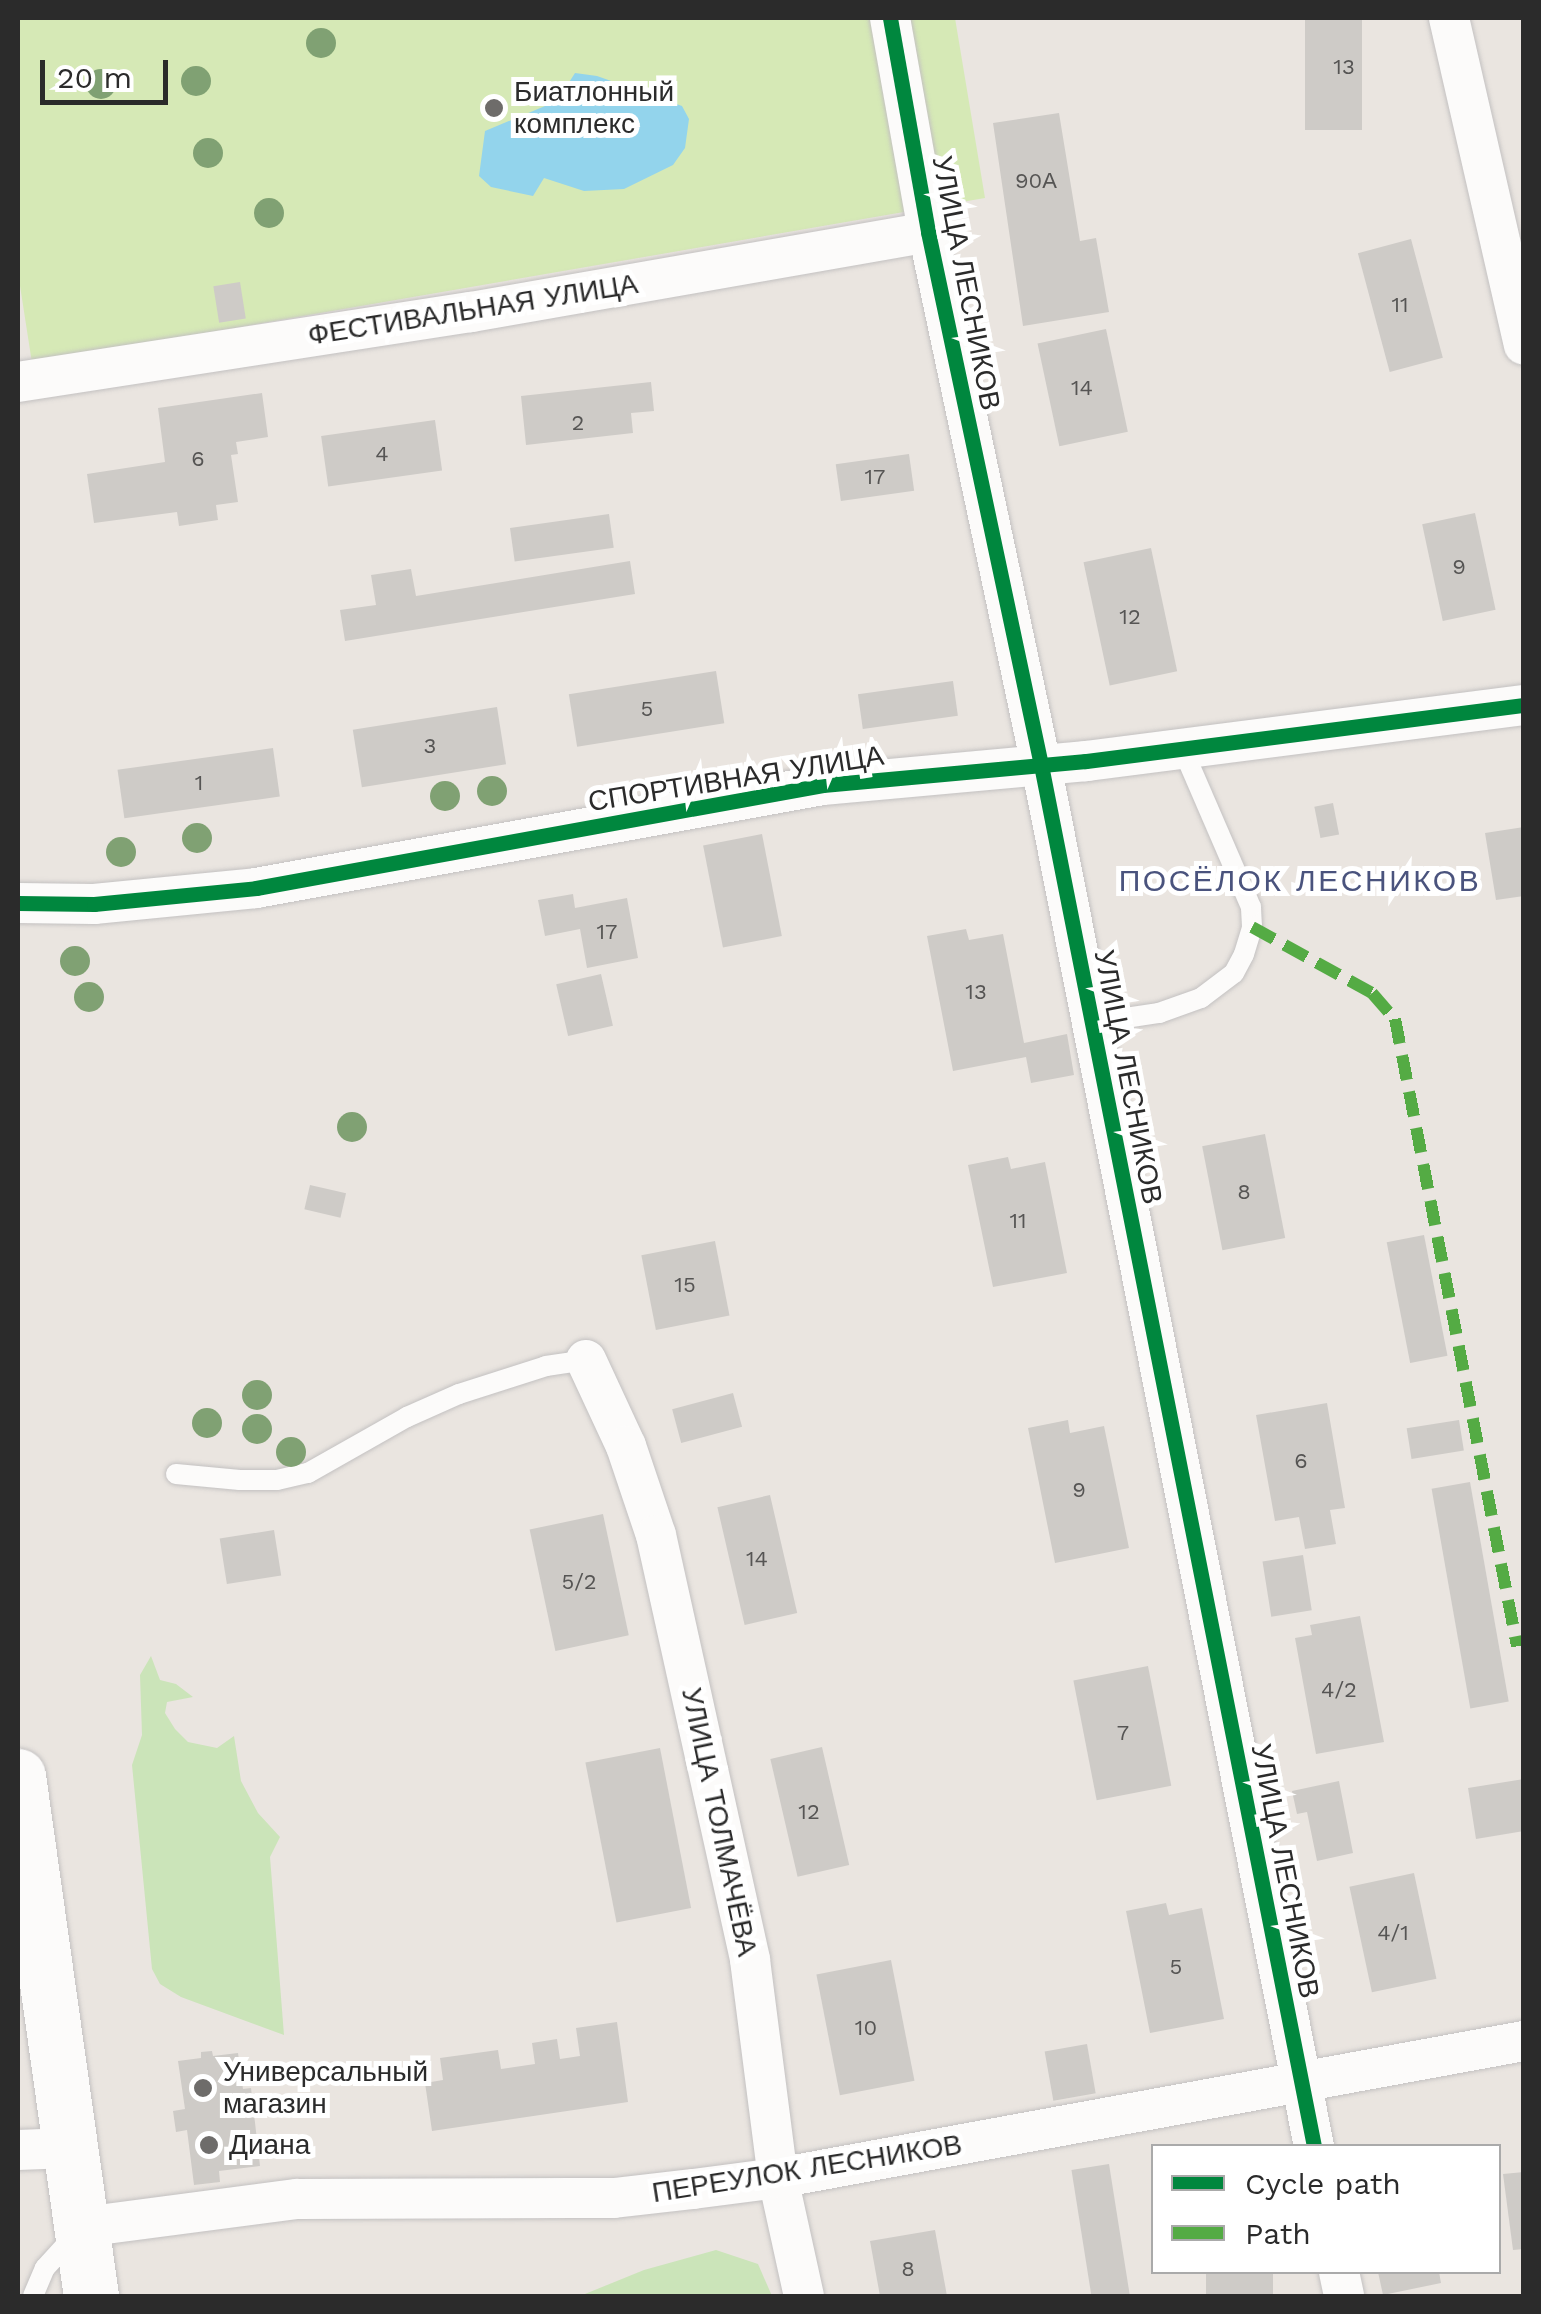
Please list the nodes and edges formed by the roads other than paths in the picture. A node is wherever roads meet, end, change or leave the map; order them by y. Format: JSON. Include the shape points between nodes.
{"nodes":[{"id":1,"x":890,"y":18,"type":"edge"},
{"id":2,"x":1449,"y":18,"type":"edge"},
{"id":3,"x":928,"y":232,"type":"junction"},
{"id":4,"x":1524,"y":345,"type":"edge"},
{"id":5,"x":18,"y":382,"type":"edge"},
{"id":6,"x":1524,"y":705,"type":"edge"},
{"id":7,"x":1183,"y":750,"type":"junction"},
{"id":8,"x":1041,"y":765,"type":"junction"},
{"id":9,"x":18,"y":903,"type":"edge"},
{"id":10,"x":1092,"y":1023,"type":"junction"},
{"id":11,"x":586,"y":1360,"type":"joint"},
{"id":12,"x":176,"y":1474,"type":"dead end"},
{"id":13,"x":18,"y":1776,"type":"edge"},
{"id":14,"x":1524,"y":2041,"type":"edge"},
{"id":15,"x":1302,"y":2084,"type":"junction"},
{"id":16,"x":1314,"y":2144,"type":"edge"},
{"id":17,"x":43,"y":2149,"type":"edge"},
{"id":18,"x":778,"y":2178,"type":"junction"},
{"id":19,"x":82,"y":2226,"type":"junction"},
{"id":20,"x":32,"y":2296,"type":"edge"},
{"id":21,"x":91,"y":2296,"type":"edge"},
{"id":22,"x":804,"y":2296,"type":"edge"}],
"edges":[{"from":1,"to":3,"type":"street","name":"УЛИЦА ЛЕСНИКОВ"},
{"from":2,"to":4,"type":"street"},
{"from":3,"to":5,"type":"street","name":"ФЕСТИВАЛЬНАЯ УЛИЦА"},
{"from":3,"to":8,"type":"street","name":"УЛИЦА ЛЕСНИКОВ"},
{"from":6,"to":7,"type":"street","name":"СПОРТИВНАЯ УЛИЦА"},
{"from":7,"to":8,"type":"street","name":"СПОРТИВНАЯ УЛИЦА"},
{"from":7,"to":10,"type":"lane","via":[[1251,907],[1244,954],[1234,972],[1201,998],[1159,1013]]},
{"from":8,"to":9,"type":"street","name":"СПОРТИВНАЯ УЛИЦА","via":[[823,785],[256,888],[94,904]]},
{"from":8,"to":10,"type":"street","name":"УЛИЦА ЛЕСНИКОВ"},
{"from":10,"to":15,"type":"street","name":"УЛИЦА ЛЕСНИКОВ"},
{"from":11,"to":12,"type":"lane","via":[[459,1394],[308,1473],[277,1480]]},
{"from":11,"to":18,"type":"street","name":"УЛИЦА ТОЛМАЧЁВА","via":[[626,1446],[660,1553],[750,1960]]},
{"from":13,"to":17,"type":"main road"},
{"from":14,"to":15,"type":"street","name":"ПЕРЕУЛОК ЛЕСНИКОВ"},
{"from":15,"to":16,"type":"street","name":"УЛИЦА ЛЕСНИКОВ"},
{"from":15,"to":18,"type":"street","name":"ПЕРЕУЛОК ЛЕСНИКОВ"},
{"from":17,"to":19,"type":"main road"},
{"from":18,"to":19,"type":"street","name":"ПЕРЕУЛОК ЛЕСНИКОВ","via":[[614,2198],[297,2199]]},
{"from":18,"to":22,"type":"street","name":"УЛИЦА ТОЛМАЧЁВА"},
{"from":19,"to":20,"type":"lane","via":[[45,2268]]},
{"from":19,"to":21,"type":"main road"}]}
